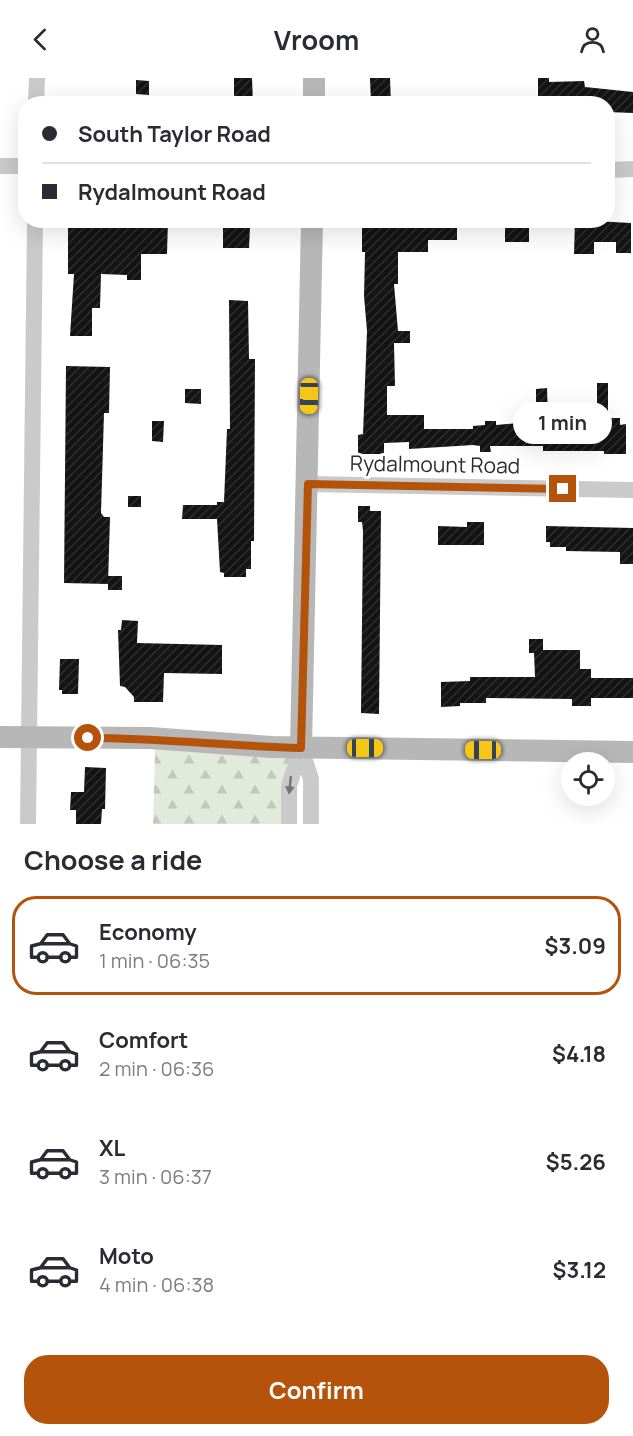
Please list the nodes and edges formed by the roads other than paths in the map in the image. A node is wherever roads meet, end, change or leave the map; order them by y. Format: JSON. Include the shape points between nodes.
{"nodes":[{"id":1,"x":37,"y":78,"type":"edge"},
{"id":2,"x":314,"y":78,"type":"edge"},
{"id":3,"x":36,"y":96,"type":"edge"},
{"id":4,"x":314,"y":96,"type":"edge"},
{"id":5,"x":0,"y":166,"type":"edge"},
{"id":6,"x":18,"y":166,"type":"edge"},
{"id":7,"x":633,"y":169,"type":"edge"},
{"id":8,"x":615,"y":170,"type":"edge"},
{"id":9,"x":35,"y":228,"type":"edge"},
{"id":10,"x":312,"y":228,"type":"edge"},
{"id":11,"x":308,"y":484,"type":"junction"},
{"id":12,"x":633,"y":490,"type":"edge"},
{"id":13,"x":0,"y":737,"type":"edge"},
{"id":14,"x":28,"y":737,"type":"junction"},
{"id":15,"x":301,"y":748,"type":"junction"},
{"id":16,"x":633,"y":752,"type":"edge"},
{"id":17,"x":28,"y":824,"type":"edge"},
{"id":18,"x":289,"y":824,"type":"edge"},
{"id":19,"x":312,"y":824,"type":"edge"}],
"edges":[{"from":1,"to":3,"type":"street"},
{"from":2,"to":4,"type":"main road"},
{"from":5,"to":6,"type":"street"},
{"from":7,"to":8,"type":"street"},
{"from":9,"to":14,"type":"street"},
{"from":10,"to":11,"type":"main road"},
{"from":11,"to":12,"type":"street","name":"Rydalmount Road"},
{"from":11,"to":15,"type":"main road"},
{"from":13,"to":14,"type":"main road"},
{"from":14,"to":15,"type":"main road","via":[[150,738]]},
{"from":14,"to":17,"type":"street"},
{"from":15,"to":16,"type":"main road"},
{"from":15,"to":18,"type":"street","one_way":true,"via":[[288,786]]},
{"from":15,"to":19,"type":"street","via":[[311,778]]}]}
